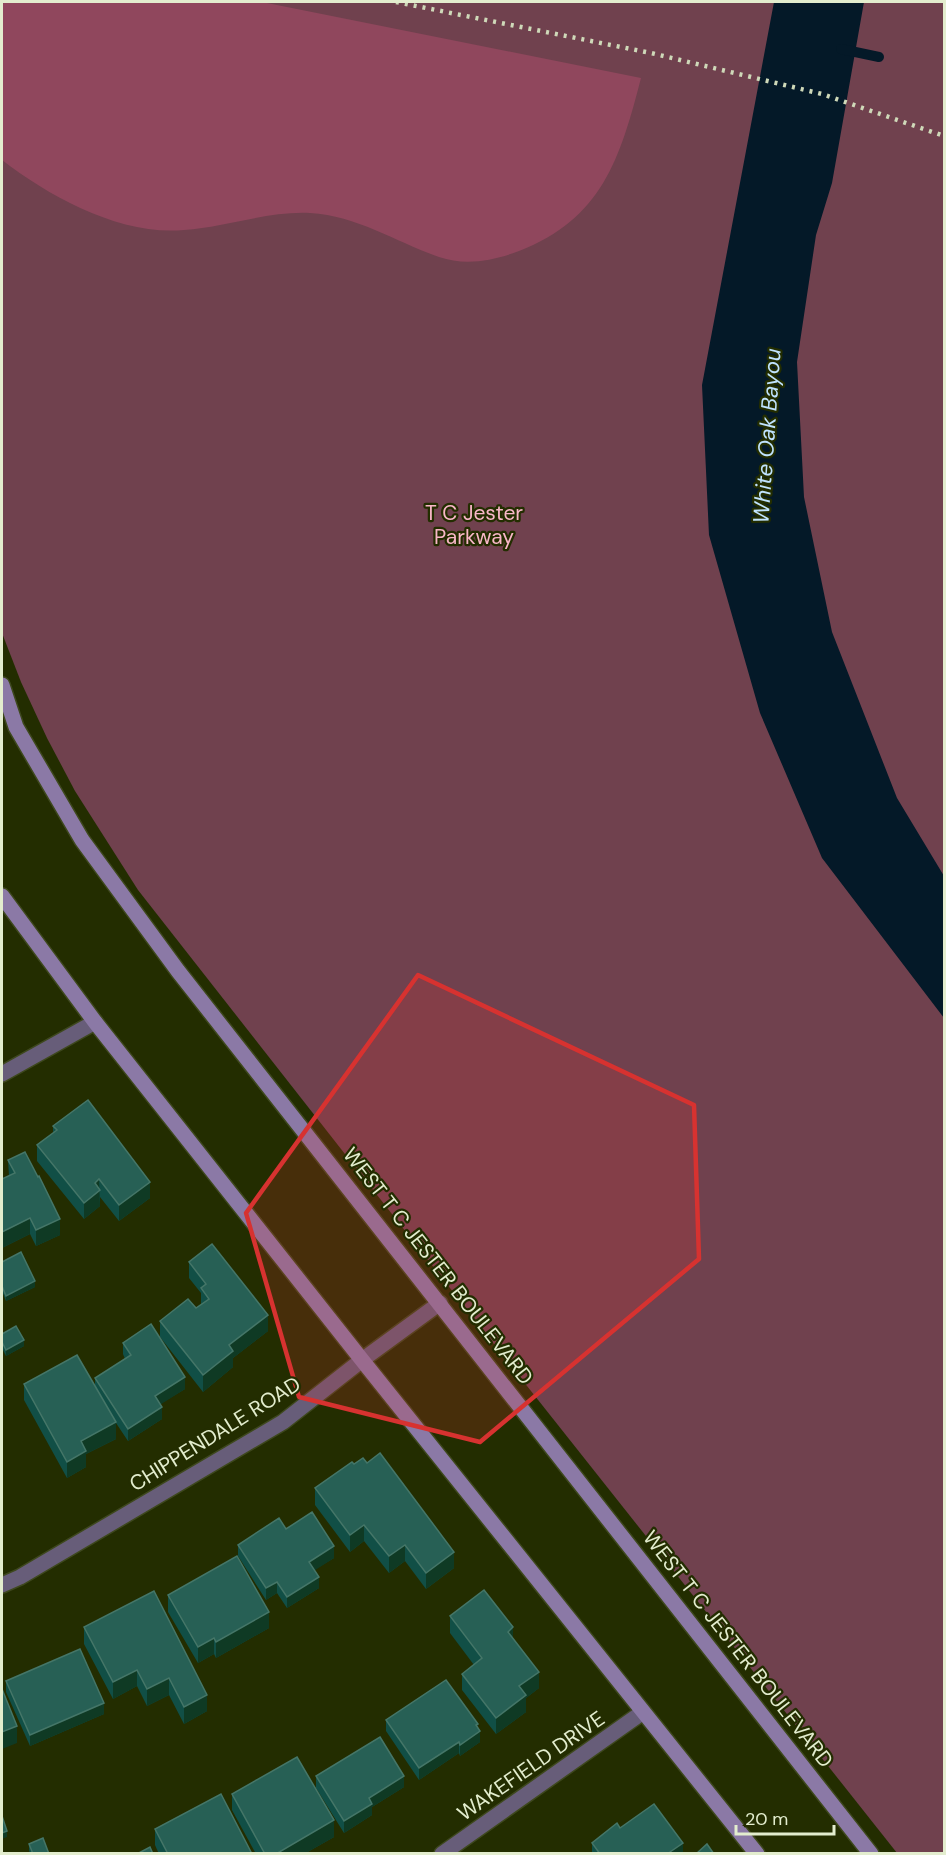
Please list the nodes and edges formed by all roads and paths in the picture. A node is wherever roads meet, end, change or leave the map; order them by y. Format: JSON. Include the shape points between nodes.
{"nodes":[{"id":1,"x":2,"y":686,"type":"edge"},
{"id":2,"x":2,"y":896,"type":"edge"},
{"id":3,"x":95,"y":1022,"type":"junction"},
{"id":4,"x":2,"y":1074,"type":"edge"},
{"id":5,"x":440,"y":1304,"type":"junction"},
{"id":6,"x":362,"y":1360,"type":"junction"},
{"id":7,"x":2,"y":1585,"type":"edge"},
{"id":8,"x":643,"y":1712,"type":"junction"},
{"id":9,"x":442,"y":1854,"type":"edge"},
{"id":10,"x":756,"y":1854,"type":"edge"},
{"id":11,"x":871,"y":1854,"type":"edge"}],
"edges":[{"from":1,"to":5,"type":"main road","name":"WEST T C JESTER BOULEVARD","via":[[16,727],[82,840],[178,971]]},
{"from":2,"to":3,"type":"main road"},
{"from":3,"to":4,"type":"street"},
{"from":3,"to":6,"type":"main road"},
{"from":5,"to":6,"type":"street","name":"CHIPPENDALE ROAD"},
{"from":5,"to":11,"type":"main road","name":"WEST T C JESTER BOULEVARD"},
{"from":6,"to":7,"type":"street","name":"CHIPPENDALE ROAD","via":[[282,1422]]},
{"from":6,"to":8,"type":"main road"},
{"from":8,"to":9,"type":"street","name":"WAKEFIELD DRIVE"},
{"from":8,"to":10,"type":"main road"}]}
